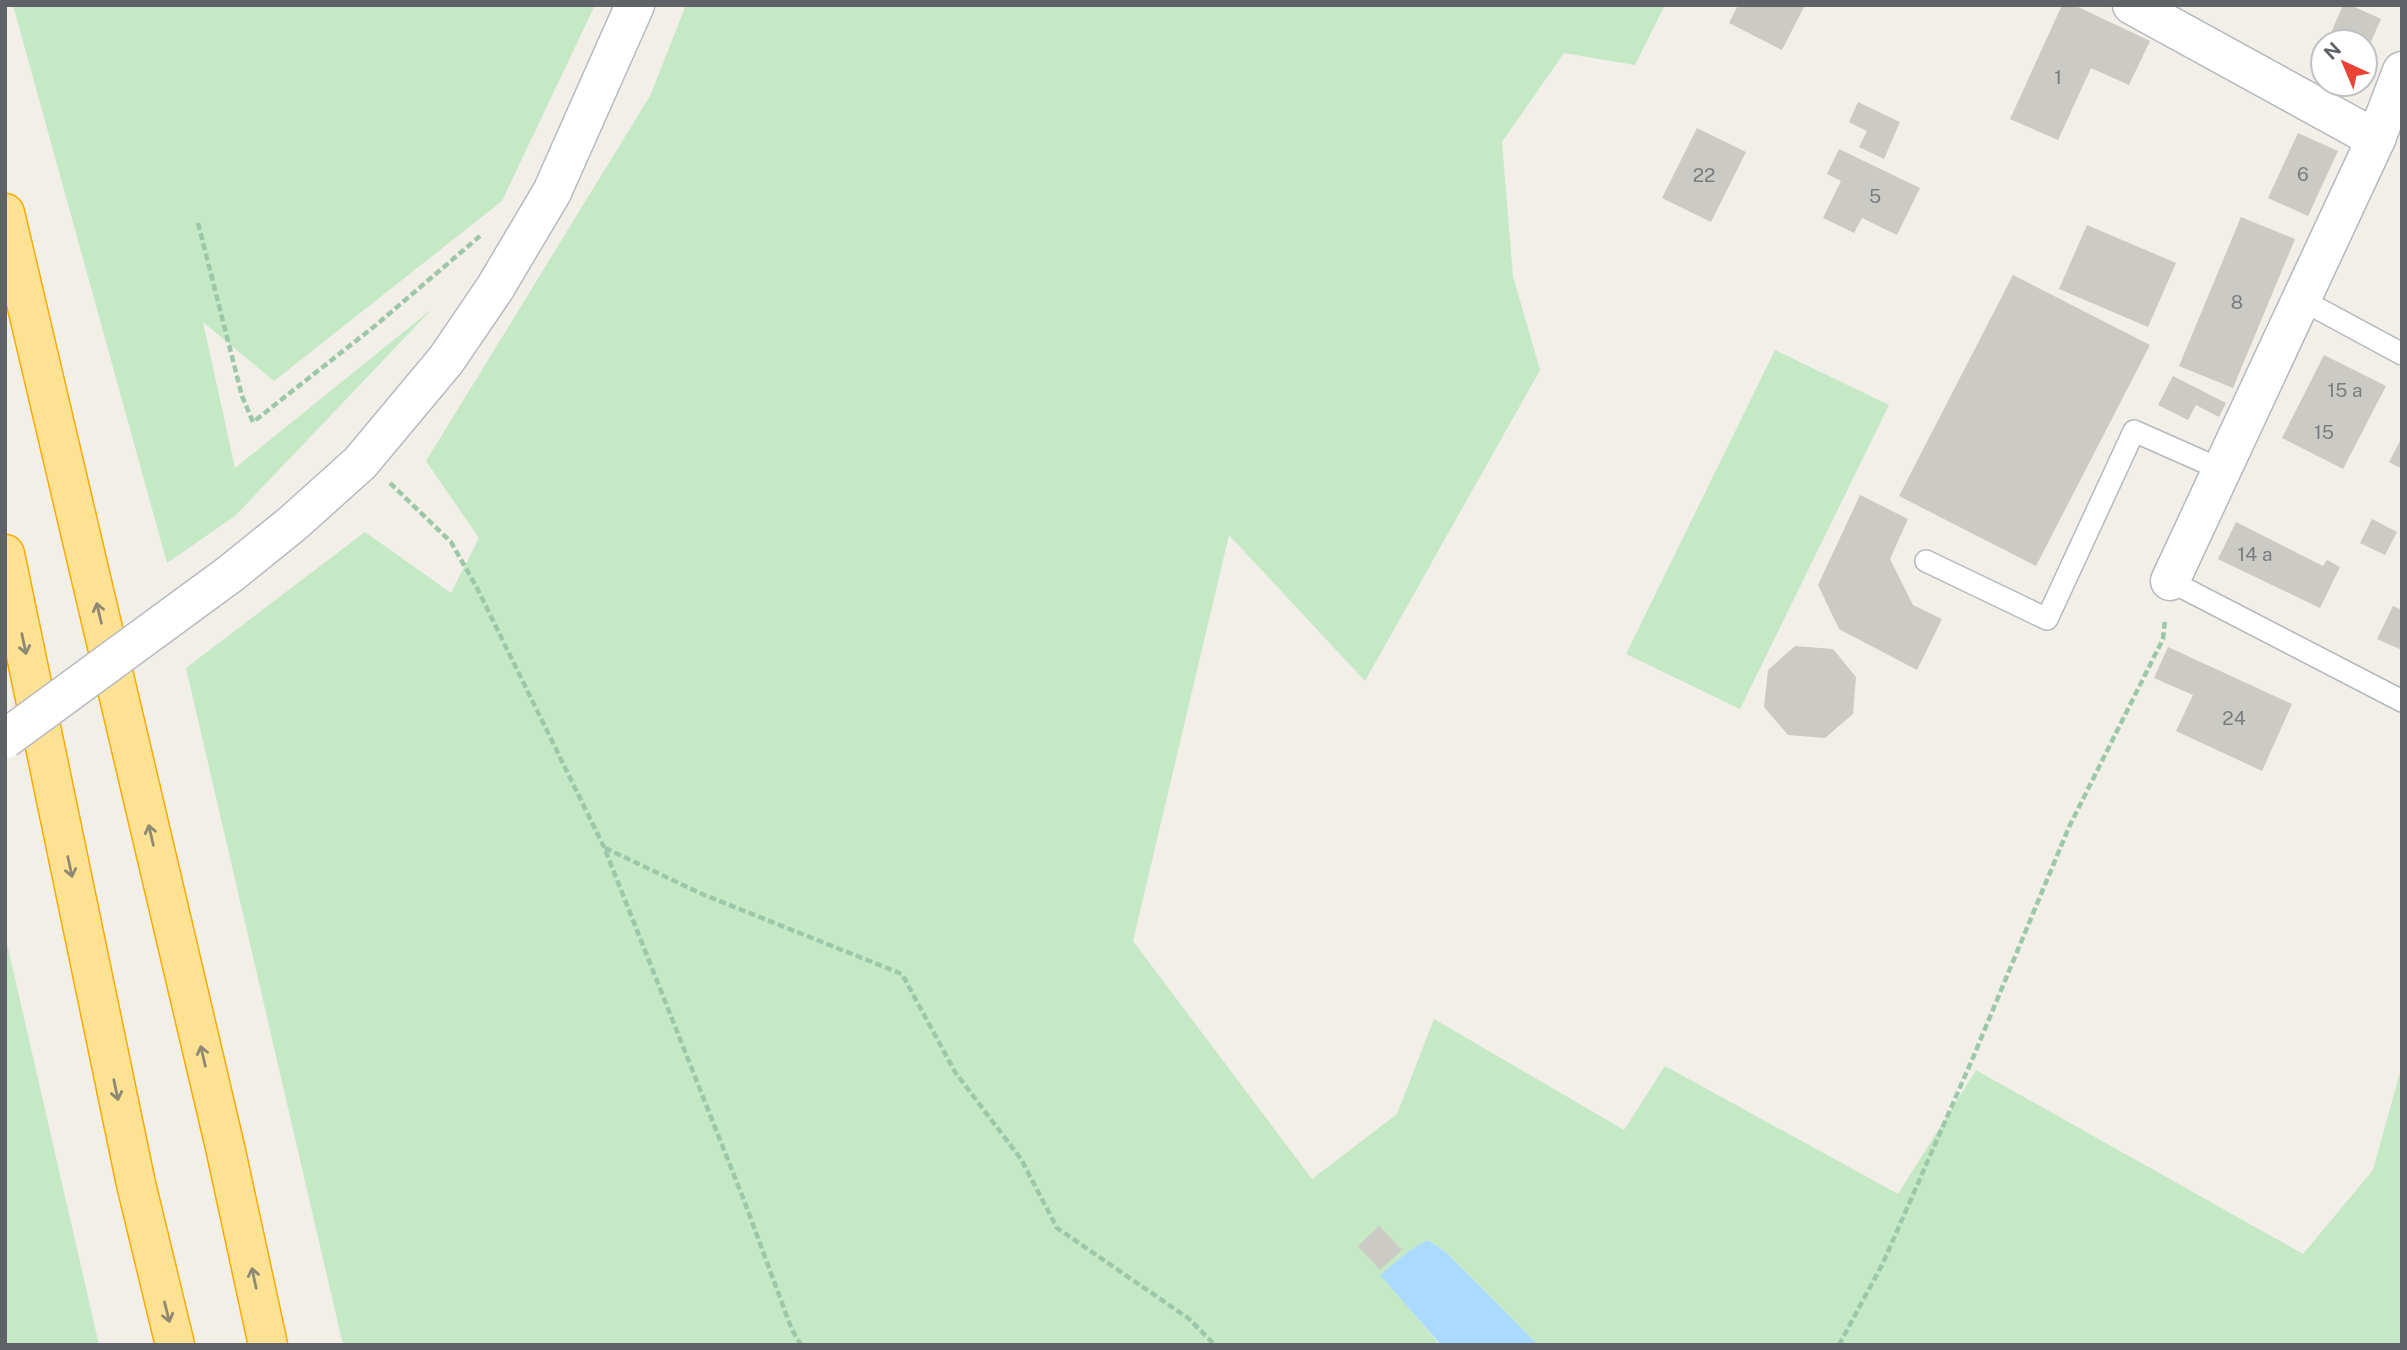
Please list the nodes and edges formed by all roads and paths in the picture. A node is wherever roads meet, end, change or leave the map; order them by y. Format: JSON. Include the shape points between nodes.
{"nodes":[{"id":1,"x":635,"y":5,"type":"edge"},
{"id":2,"x":2132,"y":5,"type":"edge"},
{"id":3,"x":2402,"y":71,"type":"edge"},
{"id":4,"x":2376,"y":139,"type":"junction"},
{"id":5,"x":5,"y":213,"type":"edge"},
{"id":6,"x":198,"y":223,"type":"dead end"},
{"id":7,"x":483,"y":233,"type":"dead end"},
{"id":8,"x":2302,"y":300,"type":"junction"},
{"id":9,"x":2402,"y":355,"type":"edge"},
{"id":10,"x":2222,"y":470,"type":"junction"},
{"id":11,"x":393,"y":486,"type":"dead end"},
{"id":12,"x":5,"y":554,"type":"edge"},
{"id":13,"x":1926,"y":561,"type":"dead end"},
{"id":14,"x":2170,"y":581,"type":"junction"},
{"id":15,"x":2402,"y":701,"type":"edge"},
{"id":16,"x":5,"y":738,"type":"edge"},
{"id":17,"x":604,"y":847,"type":"junction"},
{"id":18,"x":175,"y":1345,"type":"edge"},
{"id":19,"x":268,"y":1345,"type":"edge"},
{"id":20,"x":801,"y":1345,"type":"edge"},
{"id":21,"x":1216,"y":1345,"type":"edge"},
{"id":22,"x":1839,"y":1345,"type":"edge"}],
"edges":[{"from":1,"to":16,"type":"street","bridge":true,"via":[[552,192],[495,288],[446,360],[360,463],[230,574]]},
{"from":2,"to":4,"type":"street"},
{"from":3,"to":4,"type":"street"},
{"from":4,"to":8,"type":"street"},
{"from":19,"to":5,"type":"highway","one_way":true},
{"from":6,"to":7,"type":"path","via":[[242,396],[253,422]]},
{"from":8,"to":9,"type":"lane"},
{"from":8,"to":10,"type":"street"},
{"from":10,"to":13,"type":"lane","via":[[2134,431],[2048,619]]},
{"from":10,"to":14,"type":"street"},
{"from":11,"to":17,"type":"path","via":[[451,542]]},
{"from":12,"to":18,"type":"highway","one_way":true,"via":[[133,1170]]},
{"from":14,"to":15,"type":"lane"},
{"from":14,"to":22,"type":"path","via":[[2162,639],[2068,827],[1883,1263]]},
{"from":17,"to":20,"type":"path"},
{"from":17,"to":21,"type":"path","via":[[702,894],[902,974],[956,1072],[1021,1159],[1057,1228],[1188,1318]]}]}
